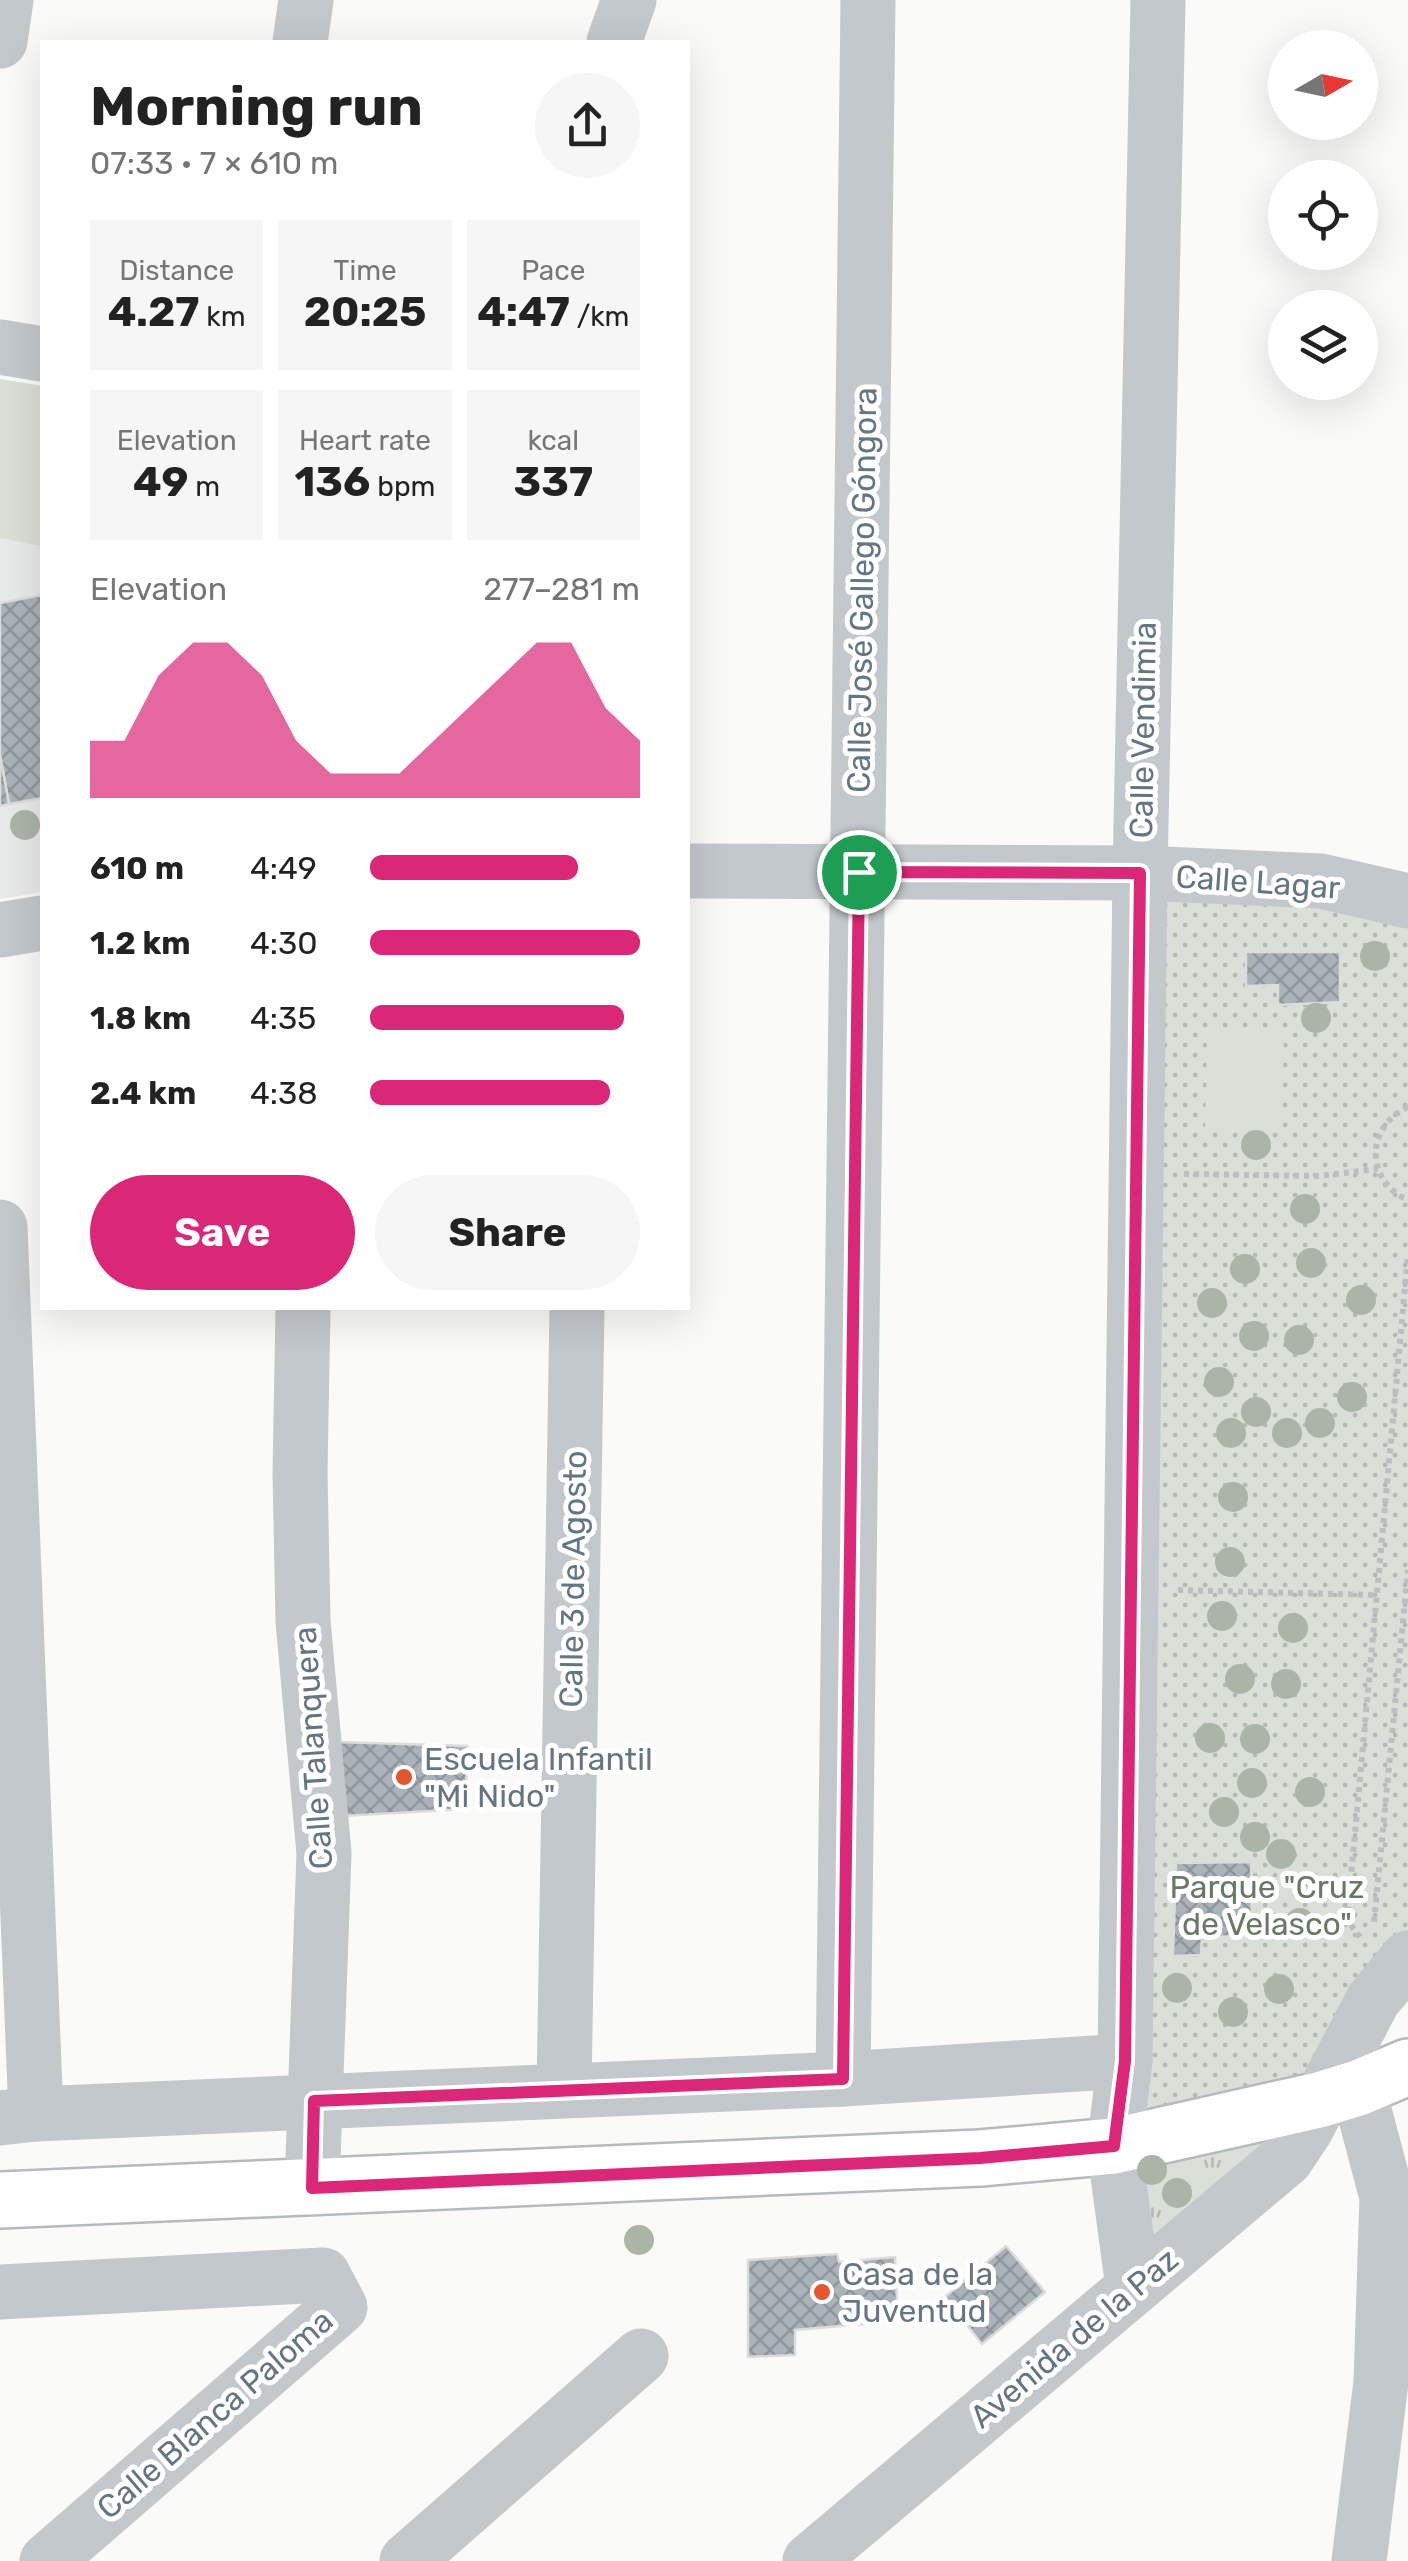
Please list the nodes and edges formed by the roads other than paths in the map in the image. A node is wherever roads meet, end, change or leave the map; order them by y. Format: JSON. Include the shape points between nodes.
{"nodes":[{"id":1,"x":6,"y":0,"type":"edge"},
{"id":2,"x":306,"y":0,"type":"edge"},
{"id":3,"x":628,"y":0,"type":"edge"},
{"id":4,"x":868,"y":0,"type":"edge"},
{"id":5,"x":1158,"y":0,"type":"edge"},
{"id":6,"x":300,"y":40,"type":"edge"},
{"id":7,"x":615,"y":40,"type":"edge"},
{"id":8,"x":0,"y":42,"type":"edge"},
{"id":9,"x":0,"y":347,"type":"edge"},
{"id":10,"x":40,"y":354,"type":"edge"},
{"id":11,"x":690,"y":871,"type":"edge"},
{"id":12,"x":859,"y":872,"type":"junction"},
{"id":13,"x":1140,"y":873,"type":"junction"},
{"id":14,"x":1408,"y":900,"type":"edge"},
{"id":15,"x":40,"y":923,"type":"edge"},
{"id":16,"x":0,"y":930,"type":"edge"},
{"id":17,"x":0,"y":1226,"type":"edge"},
{"id":18,"x":303,"y":1310,"type":"edge"},
{"id":19,"x":577,"y":1310,"type":"edge"},
{"id":20,"x":1408,"y":1958,"type":"edge"},
{"id":21,"x":1125,"y":2061,"type":"junction"},
{"id":22,"x":1380,"y":2078,"type":"edge"},
{"id":23,"x":843,"y":2079,"type":"junction"},
{"id":24,"x":564,"y":2090,"type":"junction"},
{"id":25,"x":314,"y":2101,"type":"junction"},
{"id":26,"x":18,"y":2116,"type":"edge"},
{"id":27,"x":1114,"y":2146,"type":"junction"},
{"id":28,"x":312,"y":2188,"type":"junction"},
{"id":29,"x":0,"y":2200,"type":"edge"},
{"id":30,"x":1133,"y":2287,"type":"junction"},
{"id":31,"x":0,"y":2292,"type":"edge"},
{"id":32,"x":641,"y":2356,"type":"dead end"},
{"id":33,"x":47,"y":2561,"type":"edge"},
{"id":34,"x":407,"y":2561,"type":"edge"},
{"id":35,"x":810,"y":2561,"type":"edge"},
{"id":36,"x":1359,"y":2561,"type":"edge"}],
"edges":[{"from":1,"to":8,"type":"street"},
{"from":2,"to":6,"type":"street"},
{"from":3,"to":7,"type":"street"},
{"from":4,"to":12,"type":"street","name":"Calle José Gallego Góngora"},
{"from":5,"to":13,"type":"street","name":"Calle Vendimia"},
{"from":9,"to":10,"type":"street"},
{"from":11,"to":12,"type":"street","name":"Calle Lagar"},
{"from":12,"to":13,"type":"street","name":"Calle Lagar"},
{"from":12,"to":23,"type":"street","name":"Calle José Gallego Góngora"},
{"from":13,"to":14,"type":"street","name":"Calle Lagar","via":[[1321,882]]},
{"from":13,"to":21,"type":"street","name":"Calle Vendimia"},
{"from":15,"to":16,"type":"street"},
{"from":17,"to":26,"type":"street"},
{"from":18,"to":25,"type":"street","name":"Calle Talanquera","via":[[303,1621],[324,1853]]},
{"from":19,"to":24,"type":"street","name":"Calle 3 de Agosto"},
{"from":20,"to":22,"type":"street","name":"Avenida de la Paz","via":[[1373,2000]]},
{"from":21,"to":23,"type":"street"},
{"from":21,"to":27,"type":"street","name":"Calle Vendimia"},
{"from":22,"to":27,"type":"main road"},
{"from":22,"to":30,"type":"street","name":"Avenida de la Paz","via":[[1306,2129],[1286,2159]]},
{"from":22,"to":36,"type":"street","via":[[1387,2197],[1381,2382]]},
{"from":23,"to":24,"type":"street"},
{"from":24,"to":25,"type":"street"},
{"from":25,"to":26,"type":"street"},
{"from":25,"to":28,"type":"street","name":"Calle Talanquera"},
{"from":27,"to":28,"type":"main road"},
{"from":27,"to":30,"type":"street","name":"Calle Vendimia"},
{"from":28,"to":29,"type":"main road"},
{"from":30,"to":35,"type":"street","name":"Avenida de la Paz"},
{"from":31,"to":33,"type":"street","name":"Calle Blanca Paloma","via":[[323,2275],[340,2306]]},
{"from":32,"to":34,"type":"street"}]}
